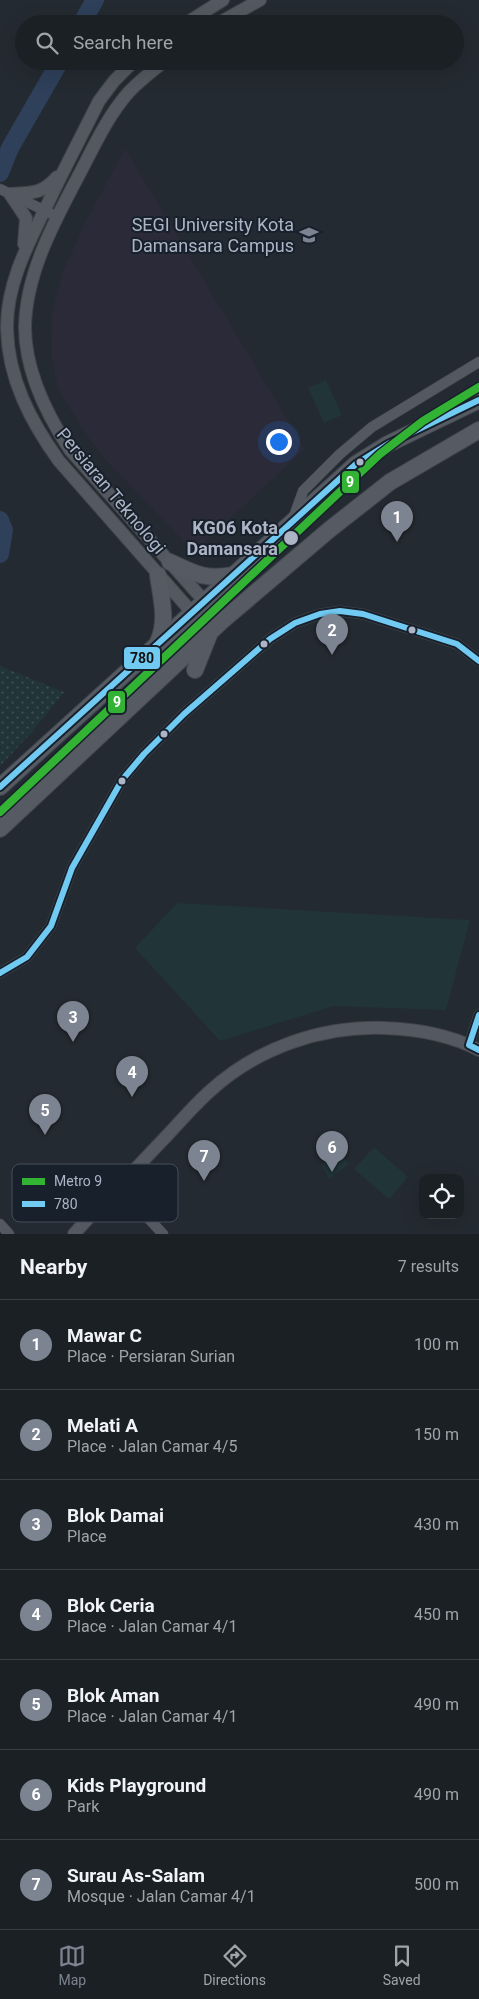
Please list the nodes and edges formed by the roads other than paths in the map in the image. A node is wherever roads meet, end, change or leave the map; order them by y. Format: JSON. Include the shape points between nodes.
{"nodes":[{"id":1,"x":223,"y":0,"type":"edge"},
{"id":2,"x":260,"y":0,"type":"edge"},
{"id":3,"x":199,"y":15,"type":"edge"},
{"id":4,"x":233,"y":15,"type":"edge"},
{"id":5,"x":125,"y":70,"type":"edge"},
{"id":6,"x":155,"y":70,"type":"edge"},
{"id":7,"x":68,"y":160,"type":"junction"},
{"id":8,"x":4,"y":191,"type":"edge"},
{"id":9,"x":44,"y":210,"type":"junction"},
{"id":10,"x":58,"y":217,"type":"junction"},
{"id":11,"x":22,"y":256,"type":"junction"},
{"id":12,"x":479,"y":362,"type":"edge"},
{"id":13,"x":479,"y":400,"type":"edge"},
{"id":14,"x":479,"y":430,"type":"edge"},
{"id":15,"x":292,"y":521,"type":"junction"},
{"id":16,"x":170,"y":562,"type":"junction"},
{"id":17,"x":158,"y":575,"type":"junction"},
{"id":18,"x":233,"y":575,"type":"junction"},
{"id":19,"x":204,"y":600,"type":"junction"},
{"id":20,"x":191,"y":611,"type":"junction"},
{"id":21,"x":222,"y":621,"type":"junction"},
{"id":22,"x":210,"y":633,"type":"junction"},
{"id":23,"x":158,"y":642,"type":"junction"},
{"id":24,"x":479,"y":661,"type":"edge"},
{"id":25,"x":194,"y":670,"type":"dead end"},
{"id":26,"x":0,"y":787,"type":"edge"},
{"id":27,"x":0,"y":829,"type":"edge"},
{"id":28,"x":0,"y":973,"type":"edge"},
{"id":29,"x":479,"y":1014,"type":"edge"},
{"id":30,"x":474,"y":1048,"type":"edge"},
{"id":31,"x":141,"y":1164,"type":"edge"},
{"id":32,"x":85,"y":1222,"type":"edge"},
{"id":33,"x":151,"y":1222,"type":"edge"},
{"id":34,"x":0,"y":1224,"type":"edge"},
{"id":35,"x":8,"y":1234,"type":"edge"},
{"id":36,"x":74,"y":1234,"type":"edge"},
{"id":37,"x":162,"y":1234,"type":"edge"}],
"edges":[{"from":1,"to":3,"type":"street"},
{"from":2,"to":4,"type":"street"},
{"from":5,"to":7,"type":"street","name":"Persiaran Teknologi","via":[[99,101]]},
{"from":6,"to":10,"type":"street","name":"Persiaran Teknologi","via":[[128,93],[114,111]]},
{"from":7,"to":8,"type":"street","via":[[48,187],[39,192]]},
{"from":7,"to":9,"type":"street","name":"Persiaran Teknologi"},
{"from":8,"to":9,"type":"street"},
{"from":8,"to":11,"type":"street","via":[[26,218]]},
{"from":9,"to":10,"type":"street"},
{"from":9,"to":11,"type":"street","name":"Persiaran Teknologi"},
{"from":10,"to":16,"type":"street","name":"Persiaran Teknologi","via":[[34,271],[25,327],[40,395],[70,450]]},
{"from":11,"to":17,"type":"street","name":"Persiaran Teknologi","via":[[10,298],[7,328],[10,360],[22,399],[59,461]]},
{"from":12,"to":15,"type":"street","via":[[365,432],[303,491]]},
{"from":13,"to":15,"type":"main road","via":[[388,444],[356,464]]},
{"from":14,"to":21,"type":"main road","via":[[390,482]]},
{"from":15,"to":18,"type":"main road"},
{"from":16,"to":18,"type":"main road","via":[[198,576],[216,578]]},
{"from":16,"to":19,"type":"street","name":"Persiaran Teknologi"},
{"from":17,"to":20,"type":"street","name":"Persiaran Teknologi"},
{"from":17,"to":23,"type":"main road","via":[[164,616]]},
{"from":18,"to":19,"type":"main road"},
{"from":19,"to":20,"type":"main road"},
{"from":19,"to":21,"type":"street","name":"Persiaran Teknologi"},
{"from":20,"to":22,"type":"street","name":"Persiaran Teknologi"},
{"from":20,"to":23,"type":"main road"},
{"from":21,"to":22,"type":"main road"},
{"from":22,"to":25,"type":"main road"},
{"from":22,"to":27,"type":"main road"},
{"from":23,"to":26,"type":"main road"},
{"from":24,"to":28,"type":"street","via":[[457,644],[363,614],[320,614],[285,629],[184,714],[122,780],[72,868],[51,926],[27,957]]},
{"from":29,"to":30,"type":"street"},
{"from":30,"to":31,"type":"street","via":[[414,1029],[365,1027],[321,1032],[250,1061],[210,1091]]},
{"from":32,"to":36,"type":"street"},
{"from":33,"to":37,"type":"street"},
{"from":34,"to":35,"type":"street"}]}
